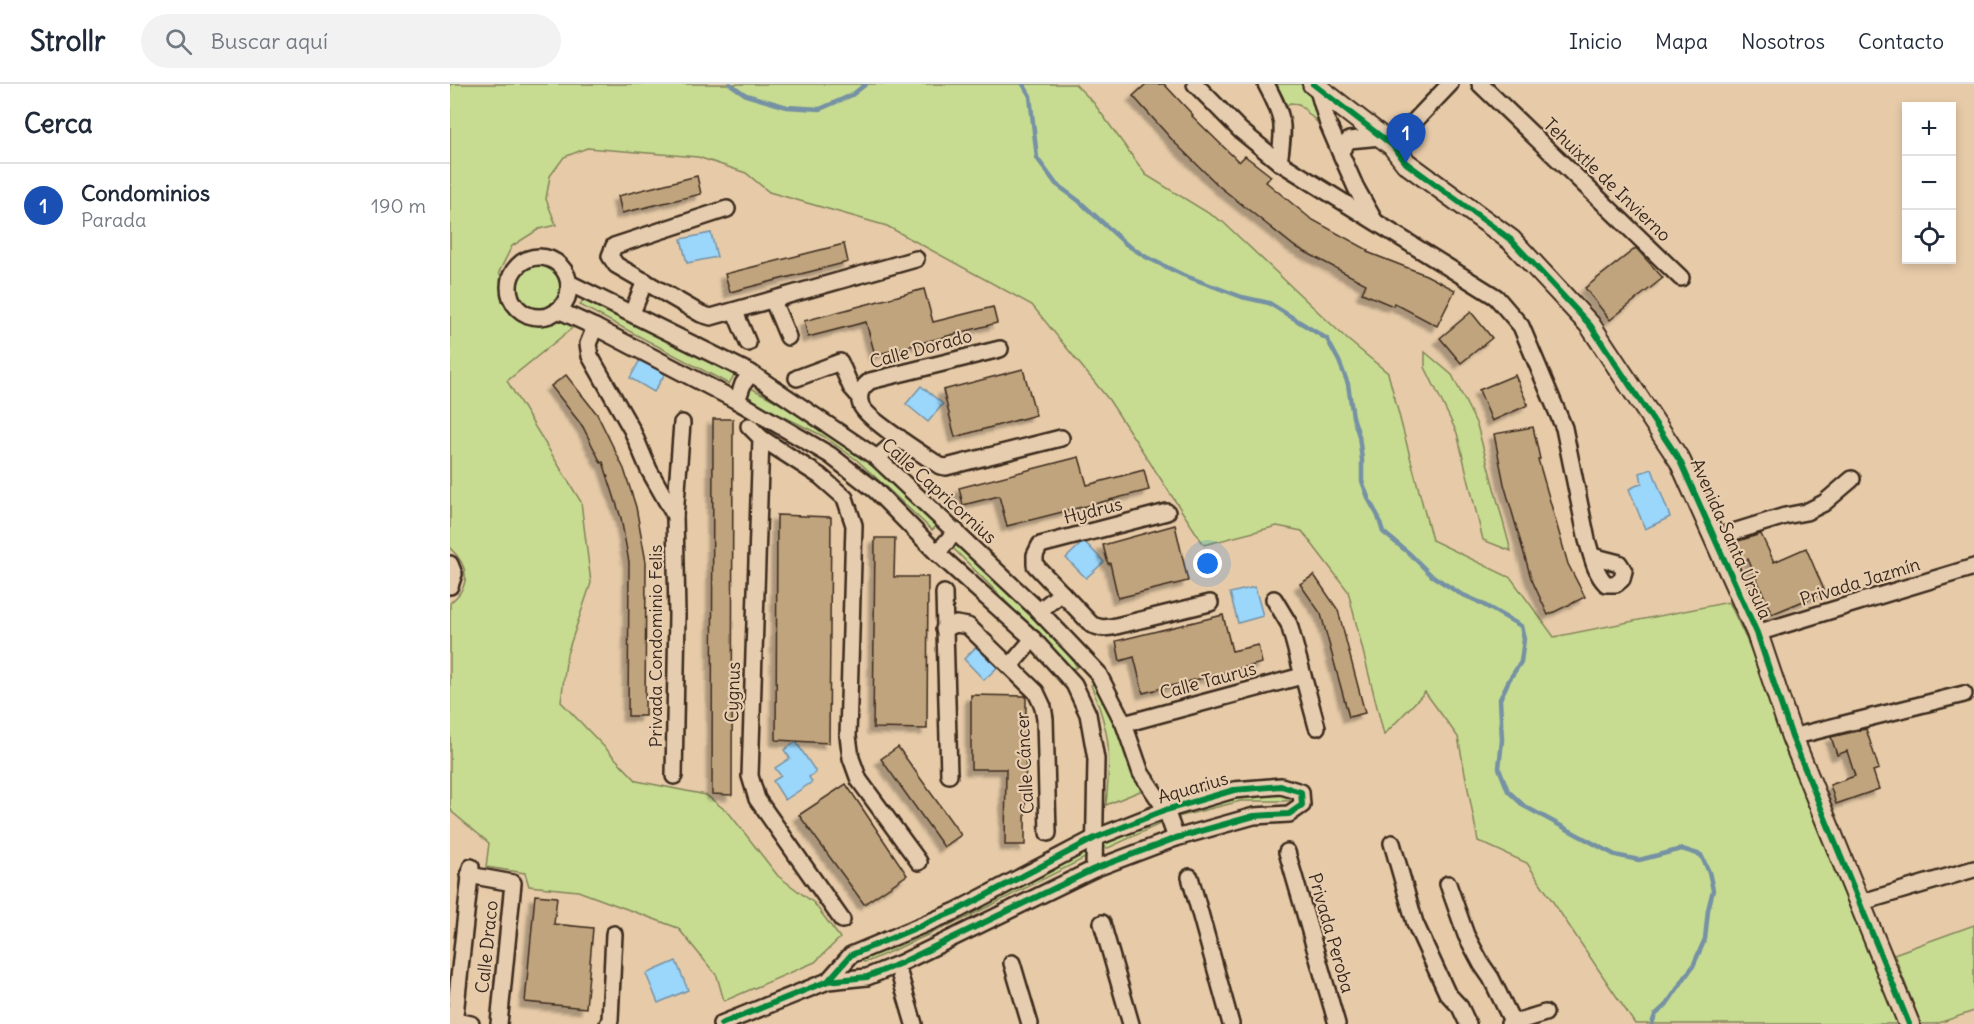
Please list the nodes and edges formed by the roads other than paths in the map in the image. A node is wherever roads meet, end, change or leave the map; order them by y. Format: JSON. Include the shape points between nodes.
{"nodes":[{"id":1,"x":1195,"y":84,"type":"edge"},
{"id":2,"x":1266,"y":84,"type":"edge"},
{"id":3,"x":1450,"y":84,"type":"edge"},
{"id":4,"x":1480,"y":84,"type":"edge"},
{"id":5,"x":1315,"y":86,"type":"edge"},
{"id":6,"x":1387,"y":141,"type":"junction"},
{"id":7,"x":1341,"y":152,"type":"junction"},
{"id":8,"x":1279,"y":162,"type":"junction"},
{"id":9,"x":727,"y":209,"type":"dead end"},
{"id":10,"x":1375,"y":221,"type":"junction"},
{"id":11,"x":916,"y":260,"type":"dead end"},
{"id":12,"x":1681,"y":279,"type":"dead end"},
{"id":13,"x":645,"y":281,"type":"junction"},
{"id":14,"x":569,"y":283,"type":"junction"},
{"id":15,"x":773,"y":301,"type":"junction"},
{"id":16,"x":558,"y":310,"type":"junction"},
{"id":17,"x":735,"y":312,"type":"junction"},
{"id":18,"x":632,"y":313,"type":"junction"},
{"id":19,"x":595,"y":327,"type":"junction"},
{"id":20,"x":788,"y":337,"type":"dead end"},
{"id":21,"x":748,"y":343,"type":"dead end"},
{"id":22,"x":1000,"y":349,"type":"dead end"},
{"id":23,"x":751,"y":373,"type":"junction"},
{"id":24,"x":797,"y":378,"type":"dead end"},
{"id":25,"x":859,"y":396,"type":"junction"},
{"id":26,"x":737,"y":401,"type":"junction"},
{"id":27,"x":682,"y":423,"type":"dead end"},
{"id":28,"x":749,"y":426,"type":"dead end"},
{"id":29,"x":761,"y":438,"type":"junction"},
{"id":30,"x":900,"y":438,"type":"junction"},
{"id":31,"x":1060,"y":438,"type":"dead end"},
{"id":32,"x":830,"y":455,"type":"junction"},
{"id":33,"x":877,"y":458,"type":"junction"},
{"id":34,"x":820,"y":476,"type":"junction"},
{"id":35,"x":1852,"y":479,"type":"dead end"},
{"id":36,"x":1167,"y":512,"type":"dead end"},
{"id":37,"x":675,"y":516,"type":"junction"},
{"id":38,"x":956,"y":531,"type":"junction"},
{"id":39,"x":1714,"y":538,"type":"junction"},
{"id":40,"x":937,"y":553,"type":"junction"},
{"id":41,"x":1592,"y":556,"type":"dead end"},
{"id":42,"x":450,"y":564,"type":"edge"},
{"id":43,"x":1974,"y":567,"type":"edge"},
{"id":44,"x":450,"y":586,"type":"edge"},
{"id":45,"x":944,"y":593,"type":"dead end"},
{"id":46,"x":1062,"y":593,"type":"junction"},
{"id":47,"x":1274,"y":599,"type":"dead end"},
{"id":48,"x":1210,"y":603,"type":"dead end"},
{"id":49,"x":1040,"y":611,"type":"junction"},
{"id":50,"x":944,"y":629,"type":"junction"},
{"id":51,"x":1757,"y":633,"type":"junction"},
{"id":52,"x":1033,"y":639,"type":"junction"},
{"id":53,"x":1010,"y":666,"type":"junction"},
{"id":54,"x":1098,"y":673,"type":"junction"},
{"id":55,"x":1302,"y":676,"type":"junction"},
{"id":56,"x":1074,"y":684,"type":"junction"},
{"id":57,"x":1964,"y":694,"type":"dead end"},
{"id":58,"x":1124,"y":724,"type":"junction"},
{"id":59,"x":1317,"y":727,"type":"dead end"},
{"id":60,"x":1792,"y":737,"type":"junction"},
{"id":61,"x":949,"y":775,"type":"dead end"},
{"id":62,"x":674,"y":776,"type":"dead end"},
{"id":63,"x":1166,"y":810,"type":"junction"},
{"id":64,"x":1048,"y":833,"type":"dead end"},
{"id":65,"x":1095,"y":838,"type":"junction"},
{"id":66,"x":1176,"y":838,"type":"junction"},
{"id":67,"x":1392,"y":843,"type":"dead end"},
{"id":68,"x":1287,"y":852,"type":"dead end"},
{"id":69,"x":919,"y":862,"type":"dead end"},
{"id":70,"x":1095,"y":869,"type":"junction"},
{"id":71,"x":1974,"y":869,"type":"edge"},
{"id":72,"x":1190,"y":877,"type":"dead end"},
{"id":73,"x":1448,"y":884,"type":"dead end"},
{"id":74,"x":1859,"y":903,"type":"junction"},
{"id":75,"x":842,"y":920,"type":"dead end"},
{"id":76,"x":1102,"y":922,"type":"dead end"},
{"id":77,"x":614,"y":934,"type":"dead end"},
{"id":78,"x":1012,"y":963,"type":"dead end"},
{"id":79,"x":900,"y":976,"type":"dead end"},
{"id":80,"x":828,"y":981,"type":"junction"},
{"id":81,"x":1538,"y":1018,"type":"edge"},
{"id":82,"x":454,"y":1023,"type":"edge"},
{"id":83,"x":471,"y":1024,"type":"edge"},
{"id":84,"x":499,"y":1024,"type":"edge"},
{"id":85,"x":608,"y":1024,"type":"edge"},
{"id":86,"x":721,"y":1024,"type":"edge"},
{"id":87,"x":914,"y":1024,"type":"edge"},
{"id":88,"x":1030,"y":1024,"type":"edge"},
{"id":89,"x":1131,"y":1024,"type":"edge"},
{"id":90,"x":1231,"y":1024,"type":"edge"},
{"id":91,"x":1337,"y":1024,"type":"edge"},
{"id":92,"x":1468,"y":1024,"type":"edge"},
{"id":93,"x":1511,"y":1024,"type":"edge"},
{"id":94,"x":1909,"y":1024,"type":"edge"}],
"edges":[{"from":1,"to":8,"type":"street","via":[[1240,130]]},
{"from":2,"to":8,"type":"street","via":[[1280,111],[1284,132]]},
{"from":3,"to":6,"type":"street"},
{"from":4,"to":12,"type":"street","name":"Tehuixtle de Invierno"},
{"from":5,"to":6,"type":"street","name":"Avenida Santa Úrsula"},
{"from":5,"to":7,"type":"street"},
{"from":6,"to":7,"type":"street","via":[[1349,140]]},
{"from":6,"to":39,"type":"street","name":"Avenida Santa Úrsula","via":[[1406,163],[1511,240],[1590,325],[1680,460]]},
{"from":7,"to":10,"type":"street"},
{"from":8,"to":10,"type":"street"},
{"from":9,"to":13,"type":"street","via":[[614,246],[610,256],[616,265]]},
{"from":10,"to":41,"type":"street","via":[[1496,297],[1521,326],[1564,428]]},
{"from":11,"to":15,"type":"street"},
{"from":13,"to":17,"type":"street","via":[[701,314],[711,317]]},
{"from":13,"to":18,"type":"street"},
{"from":14,"to":16,"type":"street","via":[[568,295]]},
{"from":14,"to":16,"type":"street","via":[[557,263],[535,257],[515,268],[509,279],[508,291],[520,311],[540,317]]},
{"from":14,"to":18,"type":"street","name":"Calle Capricornius"},
{"from":15,"to":17,"type":"street"},
{"from":15,"to":20,"type":"street"},
{"from":16,"to":19,"type":"street"},
{"from":17,"to":21,"type":"street"},
{"from":18,"to":23,"type":"street","name":"Calle Capricornius"},
{"from":19,"to":26,"type":"street"},
{"from":19,"to":37,"type":"street","name":"Privada Condominio Felis","via":[[588,344],[590,356]]},
{"from":22,"to":25,"type":"street","name":"Calle Dorado","via":[[870,381],[861,388]]},
{"from":23,"to":26,"type":"street"},
{"from":23,"to":33,"type":"street","name":"Calle Capricornius"},
{"from":24,"to":25,"type":"street","name":"Calle Dorado","via":[[840,362]]},
{"from":25,"to":30,"type":"street","name":"Calle Dorado","via":[[866,413]]},
{"from":26,"to":32,"type":"street"},
{"from":27,"to":37,"type":"street","name":"Privada Condominio Felis"},
{"from":28,"to":29,"type":"street"},
{"from":29,"to":34,"type":"street"},
{"from":29,"to":75,"type":"street","name":"Cygnus","via":[[750,776],[757,799]]},
{"from":30,"to":31,"type":"street","name":"Calle Dorado","via":[[946,467]]},
{"from":30,"to":33,"type":"street"},
{"from":32,"to":34,"type":"street"},
{"from":32,"to":40,"type":"street","via":[[875,490]]},
{"from":33,"to":38,"type":"street","name":"Calle Capricornius"},
{"from":34,"to":69,"type":"street","via":[[845,498],[854,525],[848,736],[851,758],[859,780]]},
{"from":35,"to":39,"type":"street","via":[[1824,503],[1806,512]]},
{"from":36,"to":46,"type":"street","name":"Hydrus","via":[[1040,545],[1035,565]]},
{"from":37,"to":62,"type":"street","name":"Privada Condominio Felis"},
{"from":38,"to":40,"type":"street"},
{"from":38,"to":49,"type":"street","name":"Calle Capricornius"},
{"from":39,"to":51,"type":"street","name":"Avenida Santa Úrsula"},
{"from":40,"to":52,"type":"street"},
{"from":42,"to":44,"type":"street","via":[[454,574]]},
{"from":43,"to":51,"type":"street","name":"Privada Jazmín"},
{"from":45,"to":50,"type":"street"},
{"from":46,"to":48,"type":"street","via":[[1092,625],[1102,628]]},
{"from":46,"to":49,"type":"street"},
{"from":47,"to":55,"type":"street","via":[[1289,624]]},
{"from":49,"to":54,"type":"street","name":"Calle Capricornius"},
{"from":50,"to":53,"type":"street","name":"Calle Cáncer","via":[[956,624],[968,626]]},
{"from":50,"to":61,"type":"street"},
{"from":51,"to":60,"type":"street","name":"Avenida Santa Úrsula"},
{"from":52,"to":53,"type":"street"},
{"from":52,"to":56,"type":"street"},
{"from":53,"to":64,"type":"street","name":"Calle Cáncer","via":[[1036,692],[1043,707]]},
{"from":54,"to":56,"type":"street"},
{"from":54,"to":58,"type":"street","name":"Calle Capricornius"},
{"from":55,"to":58,"type":"street","name":"Calle Taurus"},
{"from":55,"to":59,"type":"street"},
{"from":56,"to":65,"type":"street","via":[[1088,714],[1096,759]]},
{"from":57,"to":60,"type":"street"},
{"from":58,"to":63,"type":"street","name":"Calle Capricornius","via":[[1141,773]]},
{"from":60,"to":74,"type":"street","name":"Avenida Santa Úrsula"},
{"from":63,"to":65,"type":"street","name":"Aquarius"},
{"from":63,"to":66,"type":"street","name":"Calle Capricornius"},
{"from":63,"to":66,"type":"street","name":"Aquarius","via":[[1234,790],[1281,786],[1301,792],[1302,805],[1289,814],[1254,816]]},
{"from":65,"to":70,"type":"street"},
{"from":65,"to":80,"type":"street","name":"Aquarius","via":[[956,911],[851,955]]},
{"from":66,"to":70,"type":"street","name":"Aquarius"},
{"from":67,"to":92,"type":"street","via":[[1415,923],[1447,993]]},
{"from":68,"to":91,"type":"street","name":"Privada Peroba"},
{"from":70,"to":80,"type":"street","name":"Aquarius","via":[[867,977]]},
{"from":71,"to":74,"type":"street"},
{"from":72,"to":90,"type":"street"},
{"from":73,"to":93,"type":"street","via":[[1466,935]]},
{"from":74,"to":94,"type":"street","name":"Avenida Santa Úrsula"},
{"from":76,"to":89,"type":"street"},
{"from":77,"to":85,"type":"street"},
{"from":78,"to":88,"type":"street"},
{"from":79,"to":87,"type":"street"},
{"from":80,"to":86,"type":"street","name":"Aquarius"},
{"from":81,"to":93,"type":"street"},
{"from":82,"to":83,"type":"street","name":"Calle Draco"},
{"from":82,"to":84,"type":"street","name":"Calle Draco","via":[[470,871],[513,883]]}]}
